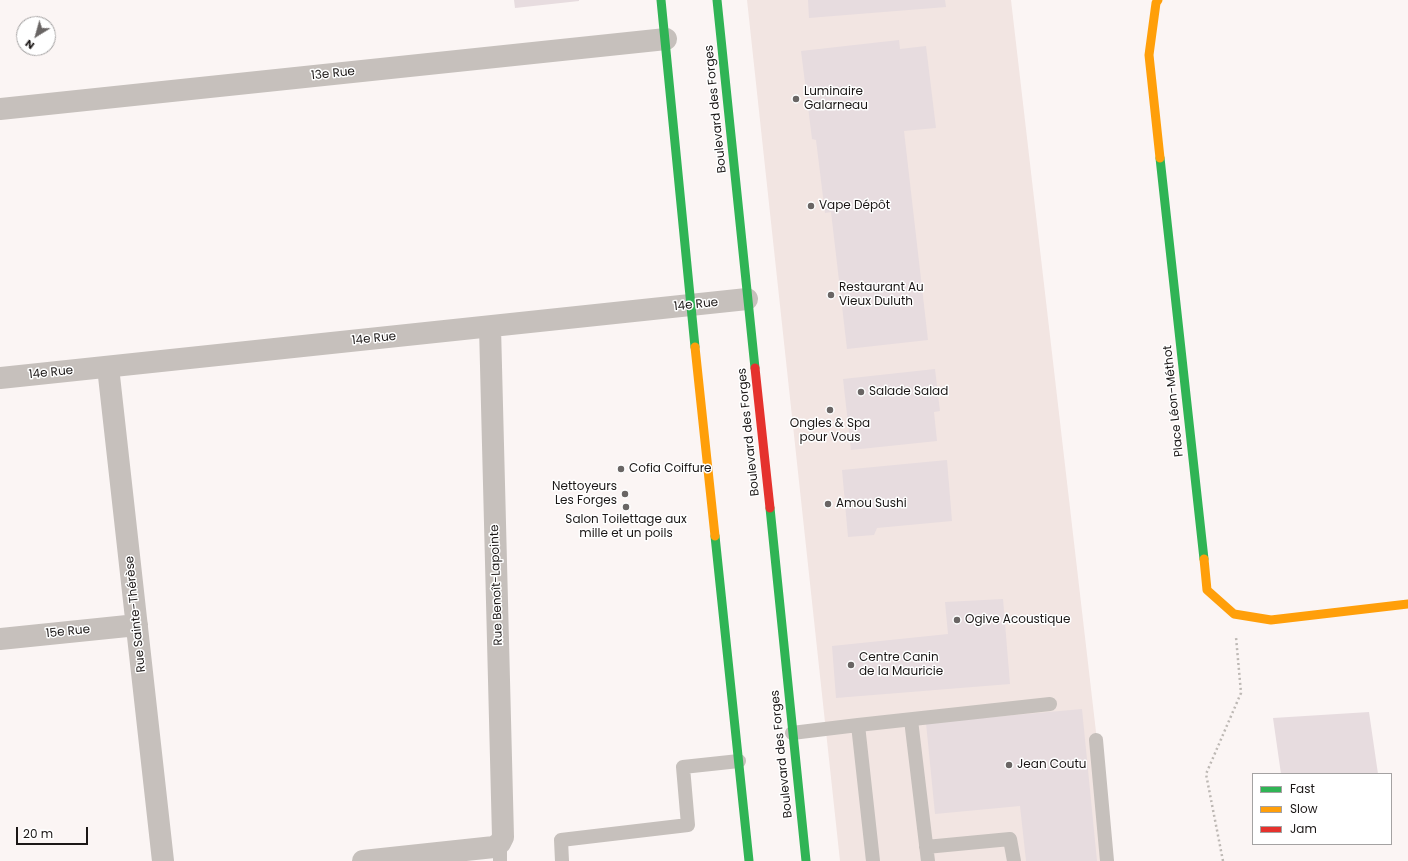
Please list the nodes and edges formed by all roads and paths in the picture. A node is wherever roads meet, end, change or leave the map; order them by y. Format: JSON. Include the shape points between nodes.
{"nodes":[{"id":1,"x":661,"y":0,"type":"edge"},
{"id":2,"x":717,"y":0,"type":"edge"},
{"id":3,"x":1158,"y":0,"type":"edge"},
{"id":4,"x":666,"y":39,"type":"junction"},
{"id":5,"x":0,"y":109,"type":"edge"},
{"id":6,"x":747,"y":299,"type":"junction"},
{"id":7,"x":691,"y":306,"type":"junction"},
{"id":8,"x":490,"y":327,"type":"junction"},
{"id":9,"x":108,"y":367,"type":"junction"},
{"id":10,"x":0,"y":378,"type":"edge"},
{"id":11,"x":1408,"y":604,"type":"edge"},
{"id":12,"x":1234,"y":614,"type":"junction"},
{"id":13,"x":137,"y":625,"type":"junction"},
{"id":14,"x":0,"y":639,"type":"edge"},
{"id":15,"x":1050,"y":704,"type":"dead end"},
{"id":16,"x":911,"y":720,"type":"junction"},
{"id":17,"x":858,"y":725,"type":"junction"},
{"id":18,"x":792,"y":733,"type":"junction"},
{"id":19,"x":1096,"y":740,"type":"dead end"},
{"id":20,"x":738,"y":761,"type":"junction"},
{"id":21,"x":926,"y":847,"type":"junction"},
{"id":22,"x":500,"y":852,"type":"edge"},
{"id":23,"x":163,"y":861,"type":"edge"},
{"id":24,"x":363,"y":861,"type":"edge"},
{"id":25,"x":562,"y":861,"type":"edge"},
{"id":26,"x":749,"y":861,"type":"edge"},
{"id":27,"x":806,"y":861,"type":"edge"},
{"id":28,"x":873,"y":861,"type":"edge"},
{"id":29,"x":928,"y":861,"type":"edge"},
{"id":30,"x":1014,"y":861,"type":"edge"},
{"id":31,"x":1107,"y":861,"type":"edge"},
{"id":32,"x":1223,"y":861,"type":"edge"}],
"edges":[{"from":1,"to":4,"type":"main road"},
{"from":2,"to":6,"type":"main road","name":"Boulevard des Forges"},
{"from":3,"to":12,"type":"main road","name":"Place Léon-Méthot","via":[[1149,55],[1207,590]]},
{"from":4,"to":5,"type":"street","name":"13e Rue"},
{"from":4,"to":7,"type":"main road"},
{"from":6,"to":7,"type":"street","name":"14e Rue"},
{"from":6,"to":18,"type":"main road","name":"Boulevard des Forges"},
{"from":7,"to":8,"type":"street","name":"14e Rue"},
{"from":7,"to":20,"type":"main road"},
{"from":8,"to":9,"type":"street","name":"14e Rue"},
{"from":8,"to":22,"type":"street","name":"Rue Benoît-Lapointe","via":[[503,832]]},
{"from":9,"to":10,"type":"street","name":"14e Rue"},
{"from":9,"to":13,"type":"street","name":"Rue Sainte-Thérèse"},
{"from":11,"to":12,"type":"main road","via":[[1271,620]]},
{"from":12,"to":32,"type":"path","via":[[1241,693],[1206,774]]},
{"from":13,"to":14,"type":"street","name":"15e Rue"},
{"from":13,"to":23,"type":"street","name":"Rue Sainte-Thérèse"},
{"from":15,"to":16,"type":"lane"},
{"from":16,"to":17,"type":"lane"},
{"from":16,"to":21,"type":"lane"},
{"from":17,"to":18,"type":"lane"},
{"from":17,"to":28,"type":"lane"},
{"from":18,"to":27,"type":"main road","name":"Boulevard des Forges"},
{"from":19,"to":31,"type":"lane"},
{"from":20,"to":25,"type":"lane","via":[[683,767],[688,825],[561,840]]},
{"from":20,"to":26,"type":"main road"},
{"from":21,"to":29,"type":"lane"},
{"from":21,"to":30,"type":"lane","via":[[1010,839]]},
{"from":22,"to":24,"type":"street","via":[[494,847]]}]}
